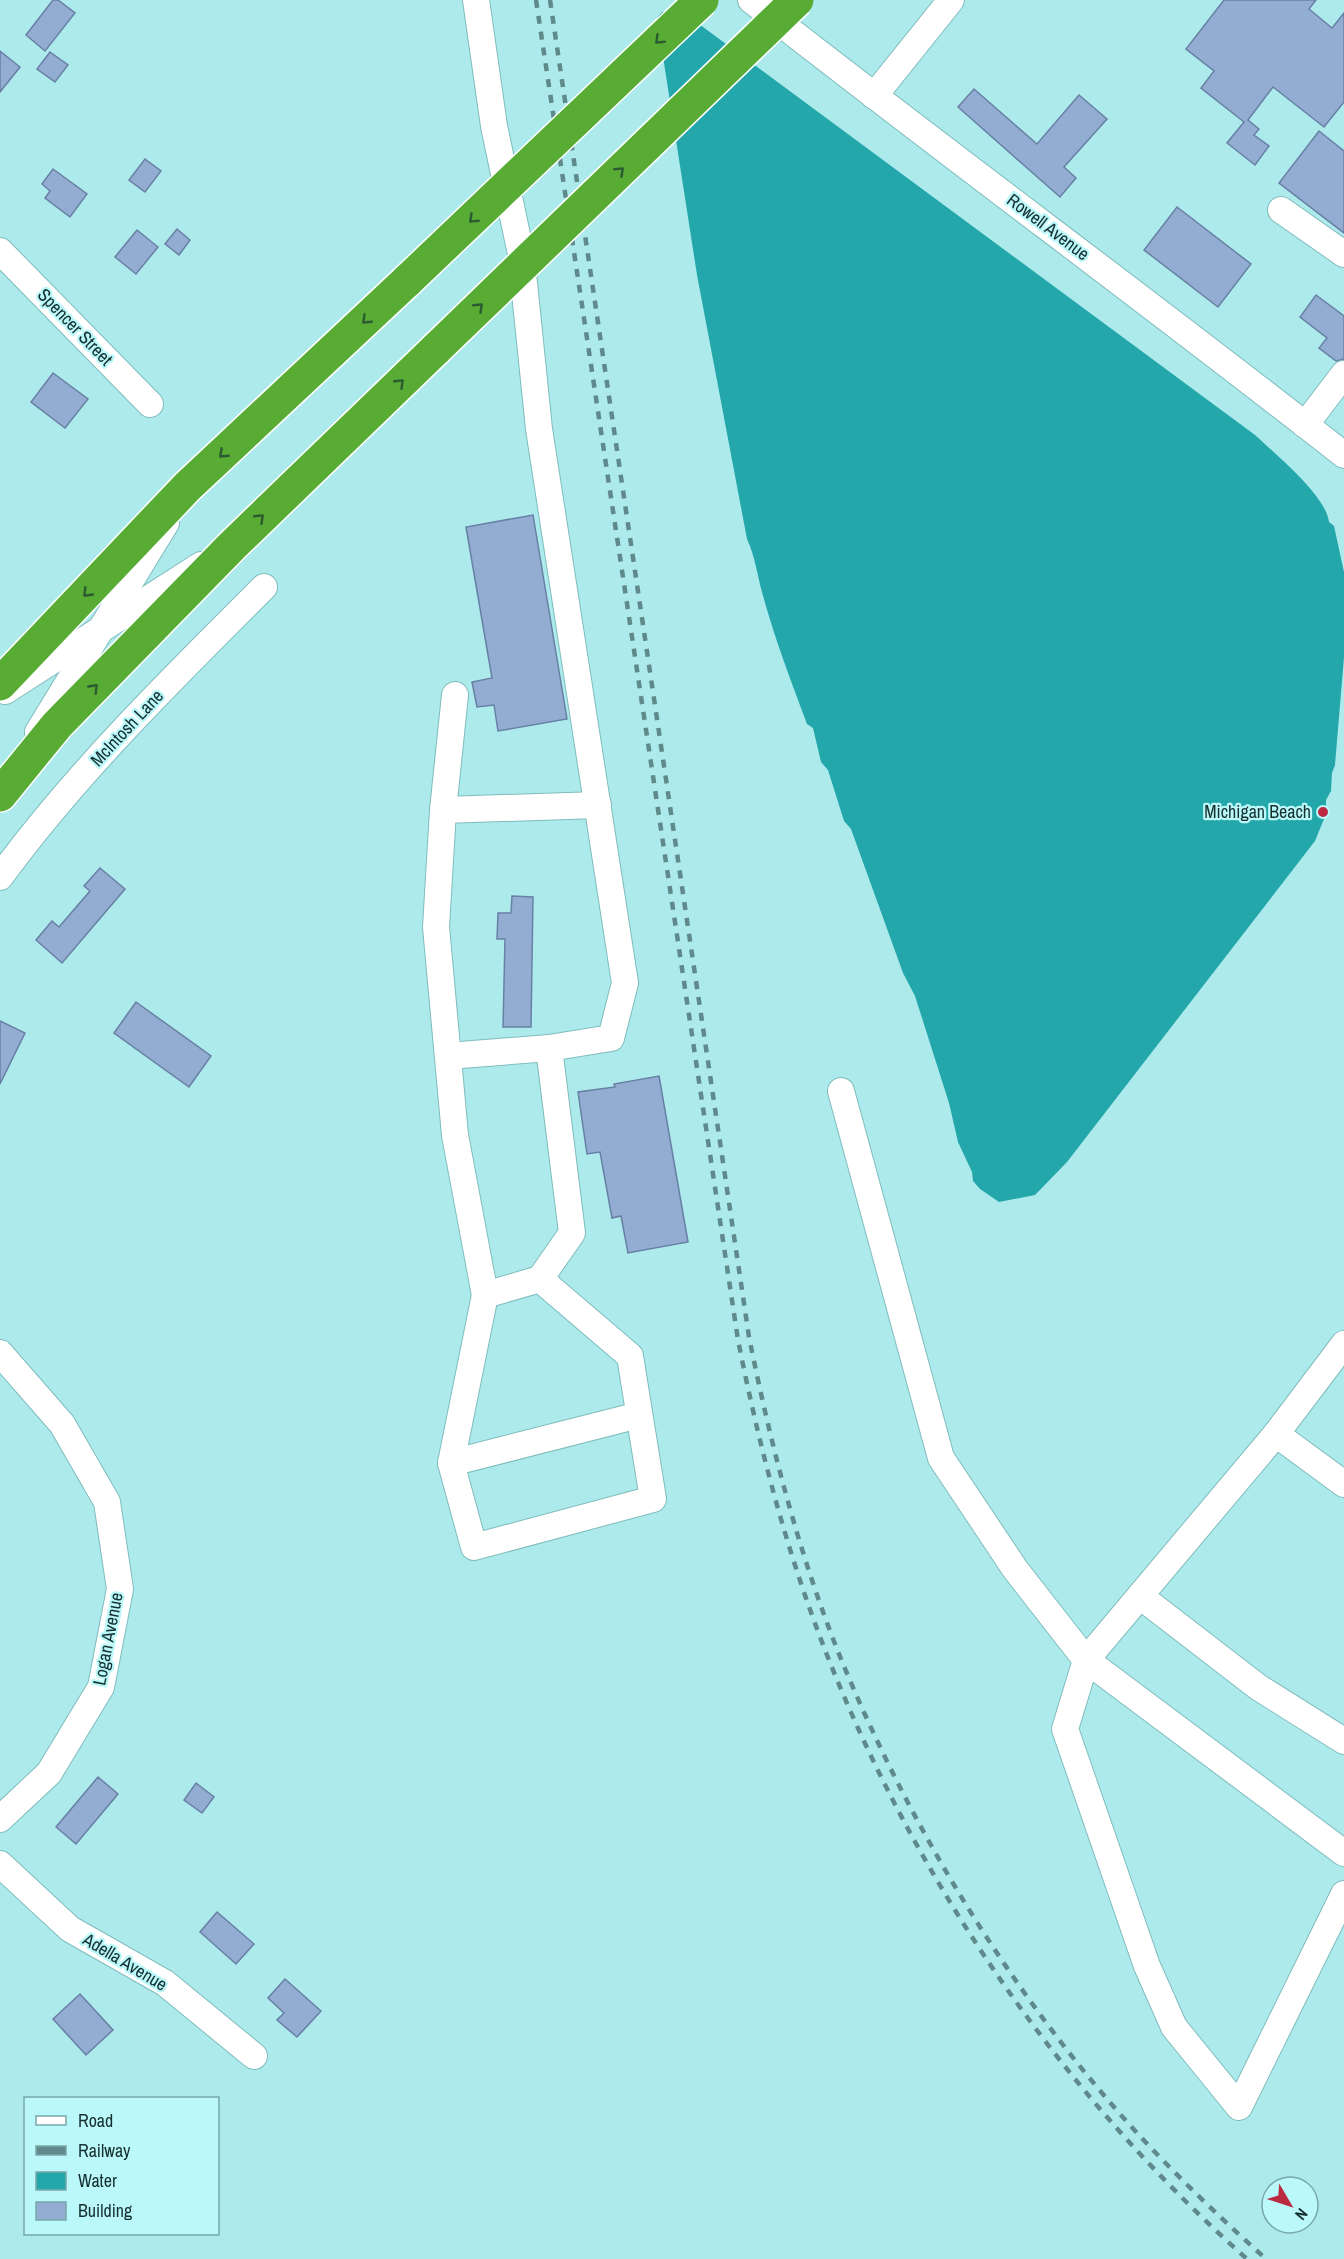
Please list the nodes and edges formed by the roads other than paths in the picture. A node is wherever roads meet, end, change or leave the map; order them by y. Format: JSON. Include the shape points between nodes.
{"nodes":[{"id":1,"x":476,"y":0,"type":"edge"},
{"id":2,"x":702,"y":0,"type":"edge"},
{"id":3,"x":751,"y":0,"type":"edge"},
{"id":4,"x":797,"y":0,"type":"edge"},
{"id":5,"x":951,"y":0,"type":"edge"},
{"id":6,"x":874,"y":96,"type":"junction"},
{"id":7,"x":1281,"y":210,"type":"dead end"},
{"id":8,"x":0,"y":251,"type":"edge"},
{"id":9,"x":1344,"y":254,"type":"edge"},
{"id":10,"x":1344,"y":374,"type":"edge"},
{"id":11,"x":150,"y":404,"type":"dead end"},
{"id":12,"x":1305,"y":425,"type":"junction"},
{"id":13,"x":1344,"y":455,"type":"edge"},
{"id":14,"x":187,"y":488,"type":"junction"},
{"id":15,"x":232,"y":546,"type":"junction"},
{"id":16,"x":264,"y":587,"type":"dead end"},
{"id":17,"x":100,"y":630,"type":"junction"},
{"id":18,"x":0,"y":684,"type":"edge"},
{"id":19,"x":0,"y":694,"type":"edge"},
{"id":20,"x":455,"y":695,"type":"dead end"},
{"id":21,"x":0,"y":794,"type":"edge"},
{"id":22,"x":598,"y":805,"type":"junction"},
{"id":23,"x":442,"y":810,"type":"junction"},
{"id":24,"x":0,"y":877,"type":"edge"},
{"id":25,"x":549,"y":1048,"type":"junction"},
{"id":26,"x":448,"y":1056,"type":"junction"},
{"id":27,"x":841,"y":1091,"type":"dead end"},
{"id":28,"x":540,"y":1279,"type":"junction"},
{"id":29,"x":485,"y":1295,"type":"junction"},
{"id":30,"x":1344,"y":1343,"type":"edge"},
{"id":31,"x":0,"y":1353,"type":"edge"},
{"id":32,"x":639,"y":1415,"type":"junction"},
{"id":33,"x":1276,"y":1434,"type":"junction"},
{"id":34,"x":451,"y":1463,"type":"junction"},
{"id":35,"x":1344,"y":1484,"type":"edge"},
{"id":36,"x":1140,"y":1596,"type":"junction"},
{"id":37,"x":1086,"y":1660,"type":"junction"},
{"id":38,"x":1344,"y":1741,"type":"edge"},
{"id":39,"x":0,"y":1819,"type":"edge"},
{"id":40,"x":1344,"y":1853,"type":"edge"},
{"id":41,"x":0,"y":1864,"type":"edge"},
{"id":42,"x":1344,"y":1894,"type":"edge"},
{"id":43,"x":254,"y":2056,"type":"dead end"}],
"edges":[{"from":1,"to":22,"type":"street","via":[[494,126],[521,255],[539,429]]},
{"from":2,"to":14,"type":"highway","one_way":true,"bridge":true},
{"from":3,"to":6,"type":"street","name":"Rowell Avenue"},
{"from":15,"to":4,"type":"highway","one_way":true,"bridge":true},
{"from":5,"to":6,"type":"street"},
{"from":6,"to":12,"type":"street","name":"Rowell Avenue"},
{"from":7,"to":9,"type":"street"},
{"from":8,"to":11,"type":"street","name":"Spencer Street"},
{"from":10,"to":12,"type":"street"},
{"from":12,"to":13,"type":"street","name":"Rowell Avenue"},
{"from":14,"to":17,"type":"street"},
{"from":14,"to":18,"type":"highway","one_way":true},
{"from":15,"to":17,"type":"street"},
{"from":21,"to":15,"type":"highway","one_way":true,"via":[[57,725]]},
{"from":16,"to":24,"type":"street","name":"McIntosh Lane","via":[[92,766]]},
{"from":17,"to":19,"type":"street"},
{"from":17,"to":21,"type":"street"},
{"from":20,"to":23,"type":"street"},
{"from":22,"to":23,"type":"street"},
{"from":22,"to":25,"type":"street","via":[[625,983],[611,1038]]},
{"from":23,"to":26,"type":"street","via":[[436,927]]},
{"from":25,"to":26,"type":"street"},
{"from":25,"to":28,"type":"street","via":[[572,1233]]},
{"from":26,"to":29,"type":"street","via":[[455,1135]]},
{"from":27,"to":37,"type":"street","via":[[941,1458],[1014,1569]]},
{"from":28,"to":29,"type":"street"},
{"from":28,"to":32,"type":"street","via":[[630,1356]]},
{"from":29,"to":34,"type":"street"},
{"from":30,"to":33,"type":"street"},
{"from":31,"to":39,"type":"street","name":"Logan Avenue","via":[[62,1424],[107,1502],[120,1589],[101,1687],[49,1773]]},
{"from":32,"to":34,"type":"street"},
{"from":32,"to":34,"type":"street","via":[[653,1499],[474,1547]]},
{"from":33,"to":35,"type":"street"},
{"from":33,"to":36,"type":"street"},
{"from":36,"to":37,"type":"street"},
{"from":36,"to":38,"type":"street","via":[[1258,1687]]},
{"from":37,"to":40,"type":"street"},
{"from":37,"to":42,"type":"street","via":[[1065,1729],[1147,1966],[1174,2027],[1239,2107]]},
{"from":41,"to":43,"type":"street","name":"Adella Avenue","via":[[70,1929],[165,1983]]}]}
